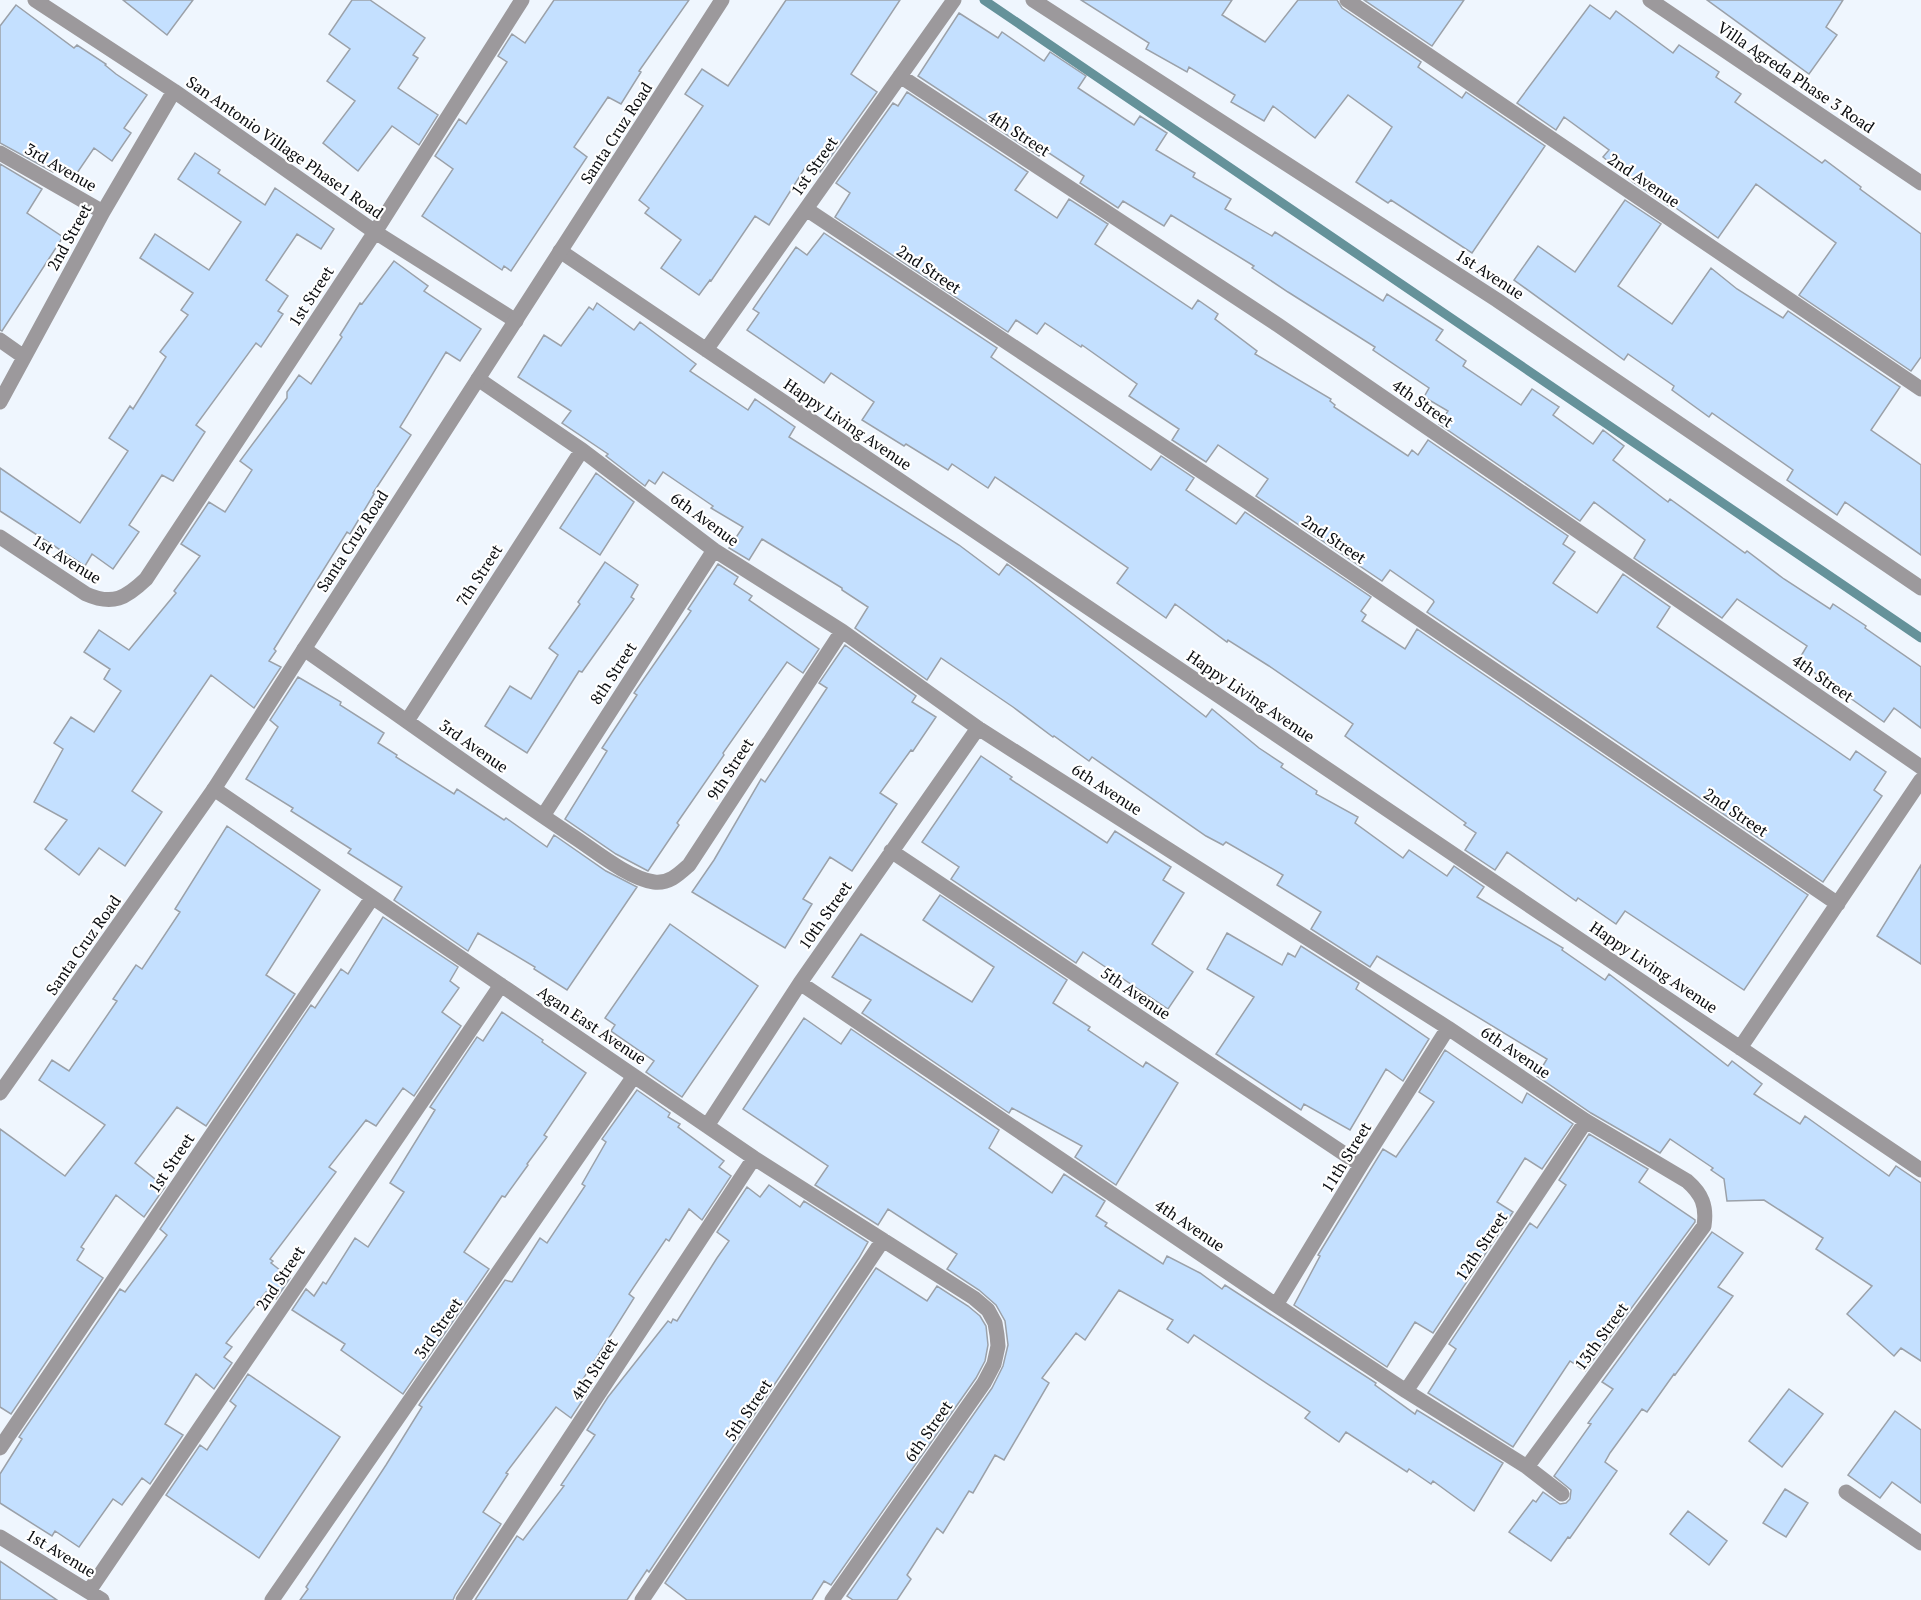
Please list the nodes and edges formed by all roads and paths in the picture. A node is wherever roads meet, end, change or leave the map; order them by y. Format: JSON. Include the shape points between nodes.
{"nodes":[{"id":1,"x":35,"y":0,"type":"edge"},
{"id":2,"x":522,"y":0,"type":"edge"},
{"id":3,"x":722,"y":0,"type":"edge"},
{"id":4,"x":1033,"y":0,"type":"edge"},
{"id":5,"x":1347,"y":0,"type":"edge"},
{"id":6,"x":1650,"y":0,"type":"edge"},
{"id":7,"x":953,"y":2,"type":"edge"},
{"id":8,"x":900,"y":76,"type":"junction"},
{"id":9,"x":174,"y":91,"type":"junction"},
{"id":10,"x":0,"y":153,"type":"edge"},
{"id":11,"x":1921,"y":183,"type":"edge"},
{"id":12,"x":806,"y":209,"type":"junction"},
{"id":13,"x":103,"y":212,"type":"junction"},
{"id":14,"x":375,"y":232,"type":"junction"},
{"id":15,"x":560,"y":251,"type":"junction"},
{"id":16,"x":516,"y":321,"type":"junction"},
{"id":17,"x":0,"y":340,"type":"edge"},
{"id":18,"x":706,"y":350,"type":"junction"},
{"id":19,"x":24,"y":357,"type":"junction"},
{"id":20,"x":478,"y":380,"type":"junction"},
{"id":21,"x":1921,"y":389,"type":"edge"},
{"id":22,"x":0,"y":402,"type":"edge"},
{"id":23,"x":582,"y":450,"type":"junction"},
{"id":24,"x":0,"y":537,"type":"edge"},
{"id":25,"x":714,"y":550,"type":"junction"},
{"id":26,"x":1921,"y":588,"type":"edge"},
{"id":27,"x":117,"y":600,"type":"joint"},
{"id":28,"x":842,"y":631,"type":"junction"},
{"id":29,"x":304,"y":649,"type":"junction"},
{"id":30,"x":406,"y":721,"type":"junction"},
{"id":31,"x":978,"y":728,"type":"junction"},
{"id":32,"x":1921,"y":767,"type":"edge"},
{"id":33,"x":1921,"y":780,"type":"edge"},
{"id":34,"x":214,"y":789,"type":"junction"},
{"id":35,"x":543,"y":816,"type":"junction"},
{"id":36,"x":891,"y":851,"type":"junction"},
{"id":37,"x":623,"y":869,"type":"joint"},
{"id":38,"x":372,"y":898,"type":"junction"},
{"id":39,"x":1838,"y":904,"type":"junction"},
{"id":40,"x":800,"y":983,"type":"junction"},
{"id":41,"x":501,"y":985,"type":"junction"},
{"id":42,"x":1448,"y":1029,"type":"junction"},
{"id":43,"x":1740,"y":1048,"type":"junction"},
{"id":44,"x":634,"y":1076,"type":"junction"},
{"id":45,"x":0,"y":1093,"type":"edge"},
{"id":46,"x":1586,"y":1121,"type":"junction"},
{"id":47,"x":707,"y":1126,"type":"junction"},
{"id":48,"x":754,"y":1158,"type":"junction"},
{"id":49,"x":1361,"y":1165,"type":"junction"},
{"id":50,"x":1921,"y":1170,"type":"edge"},
{"id":51,"x":1704,"y":1226,"type":"joint"},
{"id":52,"x":883,"y":1240,"type":"junction"},
{"id":53,"x":953,"y":1283,"type":"joint"},
{"id":54,"x":1276,"y":1305,"type":"junction"},
{"id":55,"x":1406,"y":1391,"type":"junction"},
{"id":56,"x":0,"y":1448,"type":"edge"},
{"id":57,"x":1527,"y":1467,"type":"junction"},
{"id":58,"x":1846,"y":1492,"type":"dead end"},
{"id":59,"x":1562,"y":1494,"type":"dead end"},
{"id":60,"x":0,"y":1538,"type":"edge"},
{"id":61,"x":1921,"y":1544,"type":"edge"},
{"id":62,"x":89,"y":1591,"type":"junction"},
{"id":63,"x":102,"y":1600,"type":"edge"},
{"id":64,"x":272,"y":1600,"type":"edge"},
{"id":65,"x":463,"y":1600,"type":"edge"},
{"id":66,"x":642,"y":1600,"type":"edge"},
{"id":67,"x":831,"y":1600,"type":"edge"}],
"edges":[{"from":1,"to":9,"type":"street","name":"San Antonio Village Phase1 Road"},
{"from":2,"to":14,"type":"street","name":"1st Street"},
{"from":3,"to":15,"type":"street","name":"Santa Cruz Road"},
{"from":4,"to":26,"type":"street","name":"1st Avenue","via":[[1497,300]]},
{"from":5,"to":21,"type":"street","name":"2nd Avenue"},
{"from":6,"to":11,"type":"street","name":"Villa Agreda Phase 3 Road"},
{"from":7,"to":8,"type":"street","name":"1st Street"},
{"from":8,"to":12,"type":"street","name":"1st Street"},
{"from":8,"to":32,"type":"street","name":"4th Street","via":[[1278,325]]},
{"from":9,"to":13,"type":"street","name":"2nd Street"},
{"from":9,"to":14,"type":"street","name":"San Antonio Village Phase1 Road"},
{"from":10,"to":13,"type":"street","name":"3rd Avenue"},
{"from":12,"to":18,"type":"street","name":"1st Street"},
{"from":12,"to":39,"type":"street","name":"2nd Street","via":[[1255,507]]},
{"from":13,"to":19,"type":"street","name":"2nd Street"},
{"from":14,"to":16,"type":"street","name":"San Antonio Village Phase1 Road"},
{"from":14,"to":27,"type":"street","name":"1st Street","via":[[146,579]]},
{"from":15,"to":16,"type":"street","name":"Santa Cruz Road"},
{"from":15,"to":18,"type":"street","name":"Happy Living Avenue"},
{"from":16,"to":20,"type":"street","name":"Santa Cruz Road"},
{"from":17,"to":19,"type":"street"},
{"from":18,"to":43,"type":"street","name":"Happy Living Avenue"},
{"from":19,"to":22,"type":"street","name":"2nd Street"},
{"from":20,"to":23,"type":"street","name":"6th Avenue"},
{"from":20,"to":29,"type":"street","name":"Santa Cruz Road"},
{"from":23,"to":25,"type":"street","name":"6th Avenue"},
{"from":23,"to":30,"type":"street","name":"7th Street"},
{"from":24,"to":27,"type":"street","name":"1st Avenue","via":[[86,594],[99,600]]},
{"from":25,"to":28,"type":"street","name":"6th Avenue"},
{"from":25,"to":35,"type":"street","name":"8th Street"},
{"from":28,"to":31,"type":"street","name":"6th Avenue"},
{"from":28,"to":37,"type":"street","name":"9th Street","via":[[689,865],[675,877],[656,882]]},
{"from":29,"to":30,"type":"street","name":"3rd Avenue"},
{"from":29,"to":34,"type":"street","name":"Santa Cruz Road"},
{"from":30,"to":35,"type":"street","name":"3rd Avenue"},
{"from":31,"to":36,"type":"street","name":"10th Street"},
{"from":31,"to":42,"type":"street","name":"6th Avenue"},
{"from":33,"to":39,"type":"street"},
{"from":34,"to":38,"type":"street","name":"Agan East Avenue"},
{"from":34,"to":45,"type":"street","name":"Santa Cruz Road"},
{"from":35,"to":37,"type":"street","name":"3rd Avenue"},
{"from":36,"to":40,"type":"street","name":"10th Street"},
{"from":36,"to":49,"type":"street","name":"5th Avenue"},
{"from":38,"to":41,"type":"street","name":"Agan East Avenue"},
{"from":38,"to":56,"type":"street","name":"1st Street"},
{"from":39,"to":43,"type":"street"},
{"from":40,"to":47,"type":"street","name":"10th Street"},
{"from":40,"to":54,"type":"street","name":"4th Avenue"},
{"from":41,"to":44,"type":"street","name":"Agan East Avenue"},
{"from":41,"to":62,"type":"street","name":"2nd Street"},
{"from":42,"to":46,"type":"street","name":"6th Avenue"},
{"from":42,"to":49,"type":"street","name":"11th Street"},
{"from":43,"to":50,"type":"street","name":"Happy Living Avenue"},
{"from":44,"to":47,"type":"street","name":"Agan East Avenue"},
{"from":44,"to":64,"type":"street","name":"3rd Street"},
{"from":46,"to":51,"type":"street","name":"6th Avenue","via":[[1687,1181],[1704,1202]]},
{"from":46,"to":55,"type":"street","name":"12th Street"},
{"from":47,"to":48,"type":"street","name":"Agan East Avenue"},
{"from":48,"to":52,"type":"street","name":"Agan East Avenue"},
{"from":48,"to":65,"type":"street","name":"4th Street"},
{"from":49,"to":54,"type":"street","name":"11th Street"},
{"from":51,"to":57,"type":"street","name":"13th Street"},
{"from":52,"to":53,"type":"street","name":"Agan East Avenue"},
{"from":52,"to":66,"type":"street","name":"5th Street"},
{"from":53,"to":67,"type":"street","name":"6th Street","via":[[988,1310],[995,1323],[998,1346],[994,1364]]},
{"from":54,"to":55,"type":"street","name":"4th Avenue"},
{"from":55,"to":57,"type":"street","name":"4th Avenue"},
{"from":57,"to":59,"type":"street","name":"4th Avenue"},
{"from":58,"to":61,"type":"street"},
{"from":60,"to":62,"type":"street","name":"1st Avenue"},
{"from":62,"to":63,"type":"street","name":"1st Avenue"}]}
